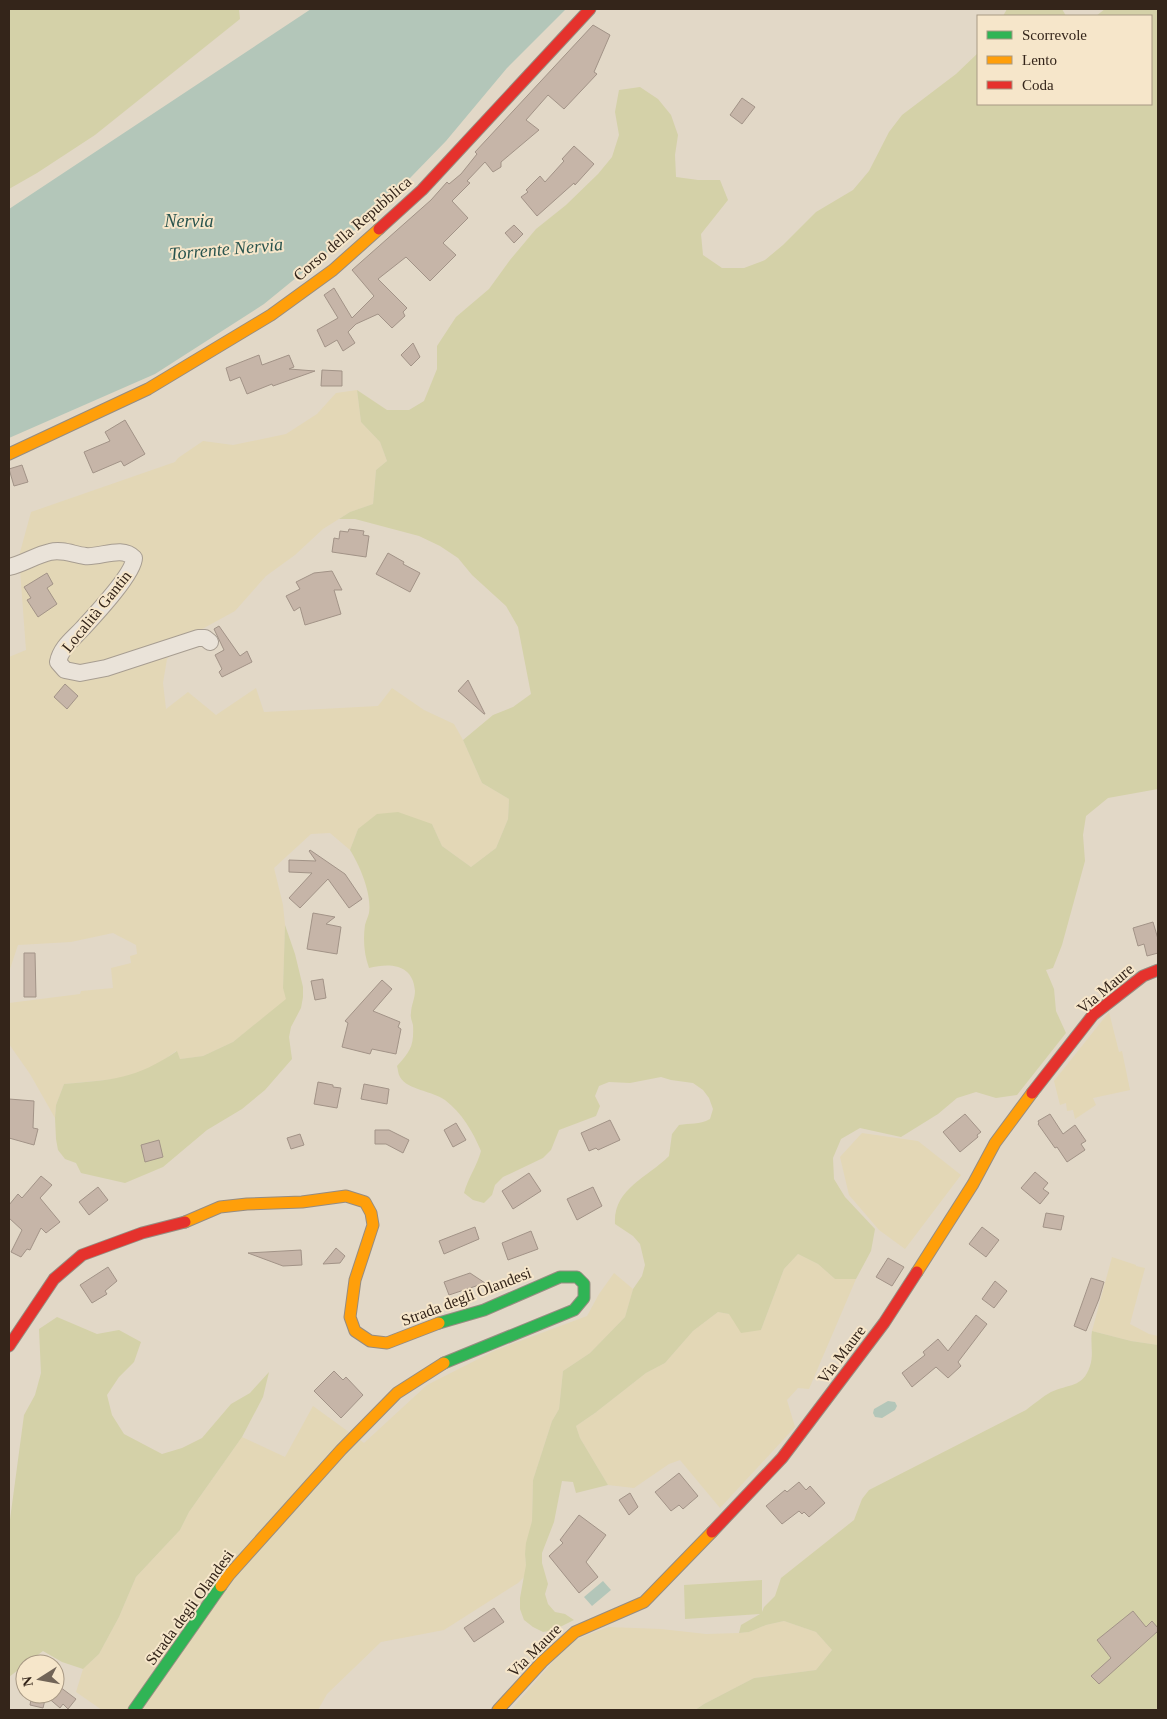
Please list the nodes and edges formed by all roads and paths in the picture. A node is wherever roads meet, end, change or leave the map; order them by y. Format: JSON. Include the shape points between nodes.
{"nodes":[{"id":1,"x":590,"y":9,"type":"edge"},
{"id":2,"x":9,"y":454,"type":"edge"},
{"id":3,"x":9,"y":567,"type":"edge"},
{"id":4,"x":210,"y":642,"type":"dead end"},
{"id":5,"x":1158,"y":970,"type":"edge"},
{"id":6,"x":9,"y":1346,"type":"edge"},
{"id":7,"x":134,"y":1710,"type":"edge"},
{"id":8,"x":498,"y":1710,"type":"edge"}],
"edges":[{"from":1,"to":2,"type":"main road","name":"Corso della Repubblica","via":[[422,190],[333,270],[271,315],[148,389]]},
{"from":3,"to":4,"type":"street","name":"Località Gantin","via":[[48,552],[60,551],[87,556],[123,553],[134,558],[127,574],[84,628],[60,652],[58,662],[65,670],[80,673],[106,668],[198,638]]},
{"from":5,"to":8,"type":"main road","name":"Via Maure","via":[[1143,976],[1093,1015],[1029,1096],[995,1142],[884,1323],[782,1458],[644,1602],[575,1632]]},
{"from":6,"to":7,"type":"main road","name":"Strada degli Olandesi","via":[[54,1280],[82,1255],[220,1207],[247,1204],[346,1196],[365,1202],[373,1225],[355,1280],[350,1317],[355,1331],[370,1341],[387,1342],[484,1310],[560,1276],[577,1277],[584,1284],[584,1298],[574,1310],[448,1361],[397,1393],[229,1575]]}]}
